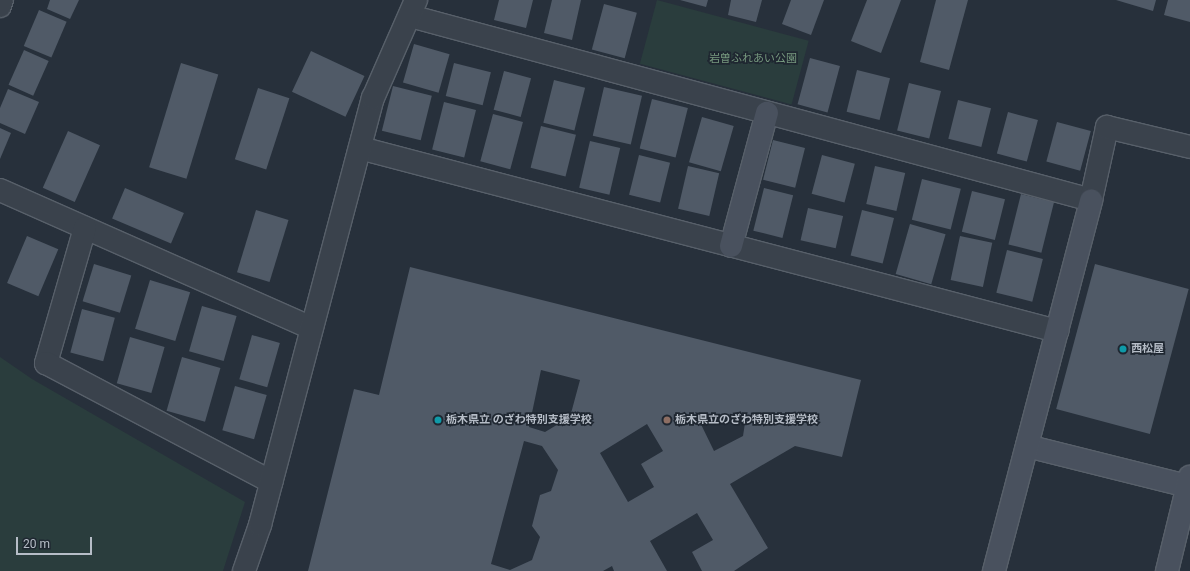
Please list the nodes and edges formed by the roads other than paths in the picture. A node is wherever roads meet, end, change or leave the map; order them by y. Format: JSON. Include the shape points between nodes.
{"nodes":[{"id":1,"x":2,"y":0,"type":"edge"},
{"id":2,"x":0,"y":6,"type":"edge"},
{"id":3,"x":413,"y":8,"type":"edge"},
{"id":4,"x":767,"y":113,"type":"junction"},
{"id":5,"x":1190,"y":147,"type":"edge"},
{"id":6,"x":360,"y":148,"type":"junction"},
{"id":7,"x":0,"y":190,"type":"edge"},
{"id":8,"x":1091,"y":200,"type":"junction"},
{"id":9,"x":85,"y":228,"type":"junction"},
{"id":10,"x":731,"y":246,"type":"junction"},
{"id":11,"x":312,"y":328,"type":"junction"},
{"id":12,"x":1057,"y":331,"type":"junction"},
{"id":13,"x":1026,"y":446,"type":"junction"},
{"id":14,"x":272,"y":482,"type":"junction"},
{"id":15,"x":1189,"y":483,"type":"edge"},
{"id":16,"x":244,"y":571,"type":"edge"},
{"id":17,"x":994,"y":571,"type":"edge"},
{"id":18,"x":1167,"y":571,"type":"edge"}],
"edges":[{"from":1,"to":2,"type":"street"},
{"from":3,"to":4,"type":"street"},
{"from":3,"to":6,"type":"street","via":[[373,98]]},
{"from":4,"to":8,"type":"street"},
{"from":4,"to":10,"type":"street"},
{"from":5,"to":8,"type":"street","via":[[1107,127]]},
{"from":6,"to":10,"type":"street"},
{"from":6,"to":11,"type":"street"},
{"from":7,"to":9,"type":"street"},
{"from":8,"to":12,"type":"street"},
{"from":9,"to":11,"type":"street"},
{"from":9,"to":14,"type":"street","via":[[46,363]]},
{"from":10,"to":12,"type":"street"},
{"from":11,"to":14,"type":"street"},
{"from":12,"to":13,"type":"street"},
{"from":13,"to":15,"type":"street"},
{"from":13,"to":17,"type":"street"},
{"from":14,"to":16,"type":"street"},
{"from":15,"to":18,"type":"street"}]}
